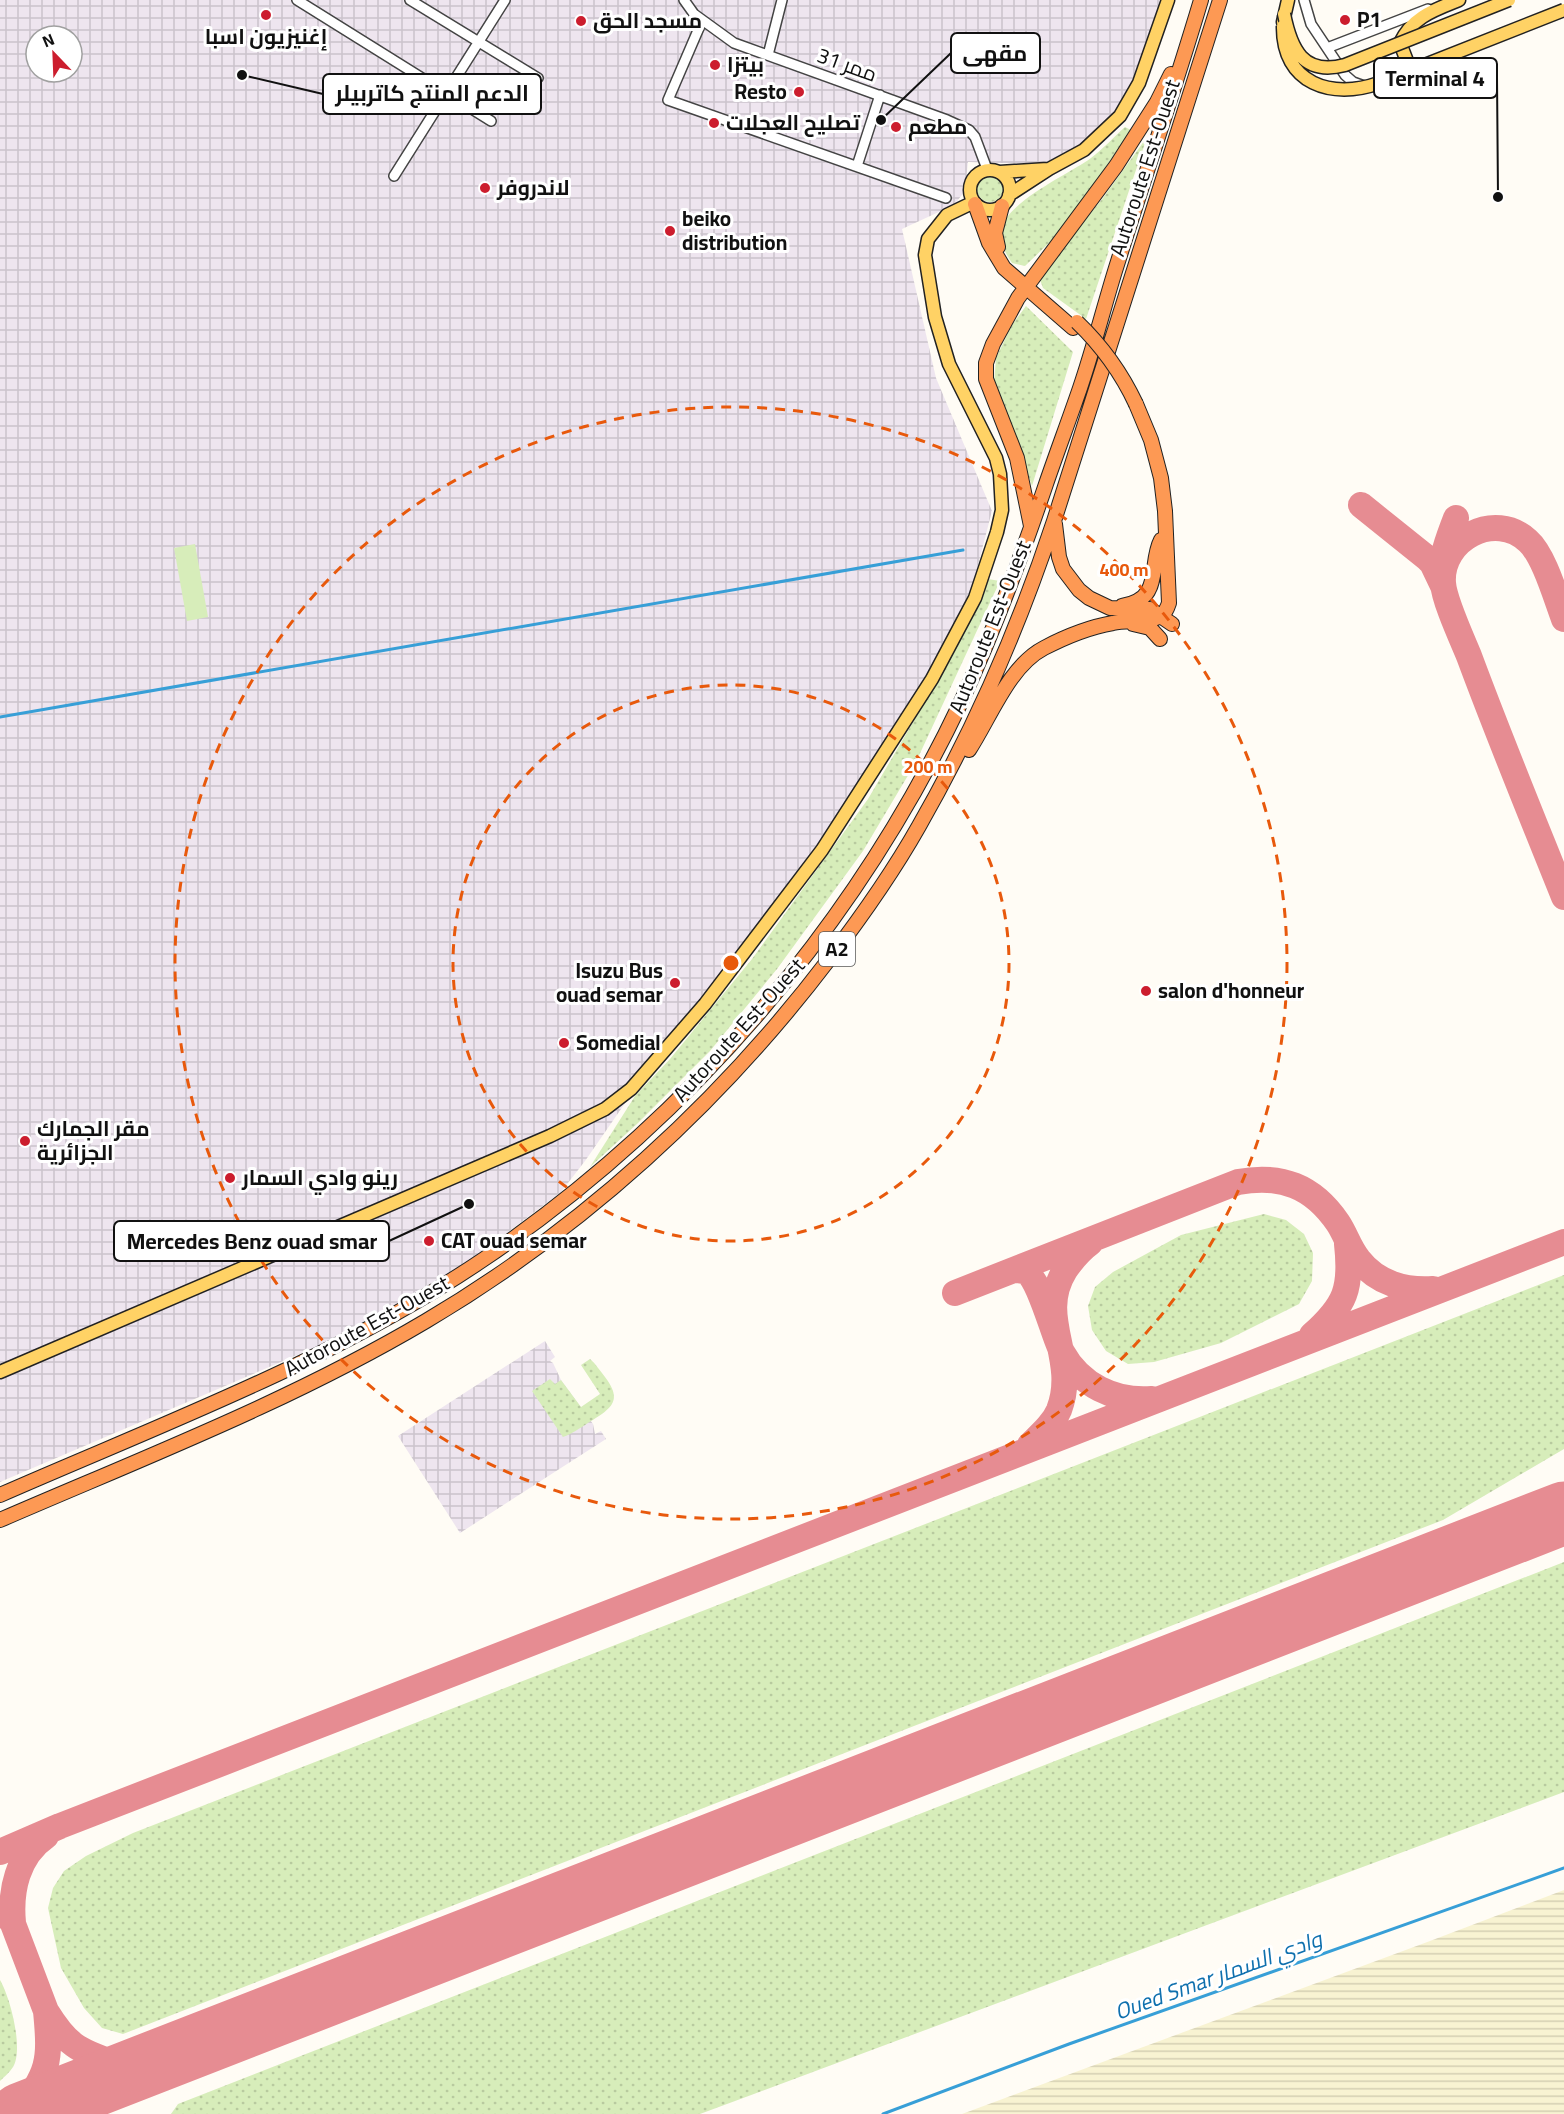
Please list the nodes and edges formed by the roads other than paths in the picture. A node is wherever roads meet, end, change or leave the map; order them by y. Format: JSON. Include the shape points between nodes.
{"nodes":[{"id":1,"x":297,"y":0,"type":"edge"},
{"id":2,"x":410,"y":0,"type":"edge"},
{"id":3,"x":506,"y":0,"type":"edge"},
{"id":4,"x":684,"y":0,"type":"edge"},
{"id":5,"x":782,"y":0,"type":"edge"},
{"id":6,"x":1168,"y":0,"type":"edge"},
{"id":7,"x":1202,"y":0,"type":"edge"},
{"id":8,"x":1220,"y":0,"type":"edge"},
{"id":9,"x":1288,"y":0,"type":"edge"},
{"id":10,"x":1304,"y":0,"type":"edge"},
{"id":11,"x":1451,"y":0,"type":"edge"},
{"id":12,"x":1459,"y":0,"type":"edge"},
{"id":13,"x":1509,"y":0,"type":"edge"},
{"id":14,"x":1564,"y":9,"type":"edge"},
{"id":15,"x":1284,"y":20,"type":"junction"},
{"id":16,"x":702,"y":21,"type":"junction"},
{"id":17,"x":1191,"y":35,"type":"junction"},
{"id":18,"x":479,"y":43,"type":"junction"},
{"id":19,"x":1400,"y":43,"type":"junction"},
{"id":20,"x":1327,"y":48,"type":"junction"},
{"id":21,"x":768,"y":56,"type":"junction"},
{"id":22,"x":1410,"y":69,"type":"junction"},
{"id":23,"x":538,"y":78,"type":"dead end"},
{"id":24,"x":447,"y":93,"type":"junction"},
{"id":25,"x":880,"y":95,"type":"junction"},
{"id":26,"x":491,"y":121,"type":"dead end"},
{"id":27,"x":857,"y":166,"type":"junction"},
{"id":28,"x":987,"y":169,"type":"junction"},
{"id":29,"x":1049,"y":169,"type":"junction"},
{"id":30,"x":1000,"y":172,"type":"junction"},
{"id":31,"x":394,"y":176,"type":"dead end"},
{"id":32,"x":946,"y":198,"type":"dead end"},
{"id":33,"x":1006,"y":201,"type":"junction"},
{"id":34,"x":974,"y":203,"type":"junction"},
{"id":35,"x":1027,"y":285,"type":"junction"},
{"id":36,"x":1133,"y":405,"type":"junction"},
{"id":37,"x":1054,"y":521,"type":"junction"},
{"id":38,"x":1032,"y":527,"type":"junction"},
{"id":39,"x":1161,"y":540,"type":"junction"},
{"id":40,"x":1100,"y":604,"type":"junction"},
{"id":41,"x":1166,"y":620,"type":"junction"},
{"id":42,"x":1116,"y":622,"type":"junction"},
{"id":43,"x":1160,"y":639,"type":"dead end"},
{"id":44,"x":917,"y":830,"type":"junction"},
{"id":45,"x":0,"y":1372,"type":"edge"},
{"id":46,"x":0,"y":1495,"type":"edge"},
{"id":47,"x":0,"y":1521,"type":"edge"}],
"edges":[{"from":1,"to":24,"type":"street"},
{"from":2,"to":18,"type":"street"},
{"from":3,"to":18,"type":"street"},
{"from":4,"to":16,"type":"street","name":"ممر 31"},
{"from":5,"to":21,"type":"street"},
{"from":6,"to":29,"type":"main road","via":[[1139,83],[1120,116],[1084,150]]},
{"from":7,"to":17,"type":"highway","name":"Autoroute Est-Ouest","number":"A2"},
{"from":8,"to":37,"type":"highway","name":"Autoroute Est-Ouest","number":"A2"},
{"from":9,"to":15,"type":"main road"},
{"from":10,"to":20,"type":"street","via":[[1311,24]]},
{"from":11,"to":20,"type":"street"},
{"from":12,"to":19,"type":"main road","via":[[1418,18]]},
{"from":13,"to":19,"type":"main road","bridge":true},
{"from":14,"to":20,"type":"street","via":[[1372,86],[1349,79]]},
{"from":14,"to":22,"type":"main road","bridge":true},
{"from":15,"to":19,"type":"main road","bridge":true,"via":[[1295,49],[1305,60],[1324,68],[1345,66]]},
{"from":15,"to":22,"type":"main road","bridge":true,"via":[[1285,45],[1292,62],[1304,77],[1320,87],[1358,89]]},
{"from":16,"to":21,"type":"street","name":"ممر 31","via":[[734,43]]},
{"from":16,"to":27,"type":"street","via":[[668,100]]},
{"from":17,"to":35,"type":"highway","via":[[1157,102],[1116,166]]},
{"from":17,"to":38,"type":"highway","name":"Autoroute Est-Ouest","number":"A2"},
{"from":18,"to":23,"type":"street"},
{"from":18,"to":24,"type":"street"},
{"from":19,"to":22,"type":"main road"},
{"from":21,"to":25,"type":"street","name":"ممر 31"},
{"from":24,"to":26,"type":"street"},
{"from":24,"to":31,"type":"street"},
{"from":25,"to":27,"type":"street"},
{"from":25,"to":28,"type":"street","name":"ممر 31","via":[[969,130]]},
{"from":27,"to":32,"type":"street"},
{"from":28,"to":30,"type":"main road"},
{"from":28,"to":34,"type":"main road","via":[[973,179],[970,191]]},
{"from":29,"to":30,"type":"main road"},
{"from":29,"to":33,"type":"main road"},
{"from":30,"to":33,"type":"main road","via":[[1009,182]]},
{"from":33,"to":34,"type":"main road","via":[[991,210]]},
{"from":33,"to":35,"type":"highway","via":[[996,225],[996,241],[1008,265]]},
{"from":34,"to":35,"type":"highway","via":[[994,252],[1010,275]]},
{"from":34,"to":45,"type":"main road","via":[[947,215],[928,240],[925,255],[935,317],[949,364],[996,458],[1000,474],[1002,510],[988,560],[975,598],[932,679],[822,850],[705,1004],[631,1089],[605,1109]]},
{"from":35,"to":36,"type":"highway","bridge":true,"via":[[1105,351],[1127,385]]},
{"from":35,"to":38,"type":"highway","via":[[993,344],[986,363],[986,379],[1017,458]]},
{"from":36,"to":39,"type":"highway","via":[[1159,495]]},
{"from":36,"to":41,"type":"highway","via":[[1156,459],[1164,497],[1169,603]]},
{"from":37,"to":40,"type":"highway","via":[[1063,569],[1079,590]]},
{"from":37,"to":44,"type":"highway","name":"Autoroute Est-Ouest","number":"A2","via":[[994,681]]},
{"from":38,"to":46,"type":"highway","name":"Autoroute Est-Ouest","number":"A2","via":[[960,704],[885,840],[760,1014],[661,1116],[540,1217],[485,1258],[406,1307],[245,1389]]},
{"from":39,"to":40,"type":"highway","via":[[1152,584],[1142,597],[1128,605]]},
{"from":39,"to":41,"type":"highway"},
{"from":40,"to":41,"type":"highway","via":[[1116,609],[1149,609]]},
{"from":41,"to":42,"type":"highway"},
{"from":42,"to":43,"type":"highway","via":[[1150,628]]},
{"from":42,"to":44,"type":"highway","via":[[1055,643],[1022,665]]},
{"from":44,"to":47,"type":"highway","name":"Autoroute Est-Ouest","number":"A2","via":[[869,905],[767,1037],[656,1150],[551,1237],[437,1314],[342,1367]]}]}
